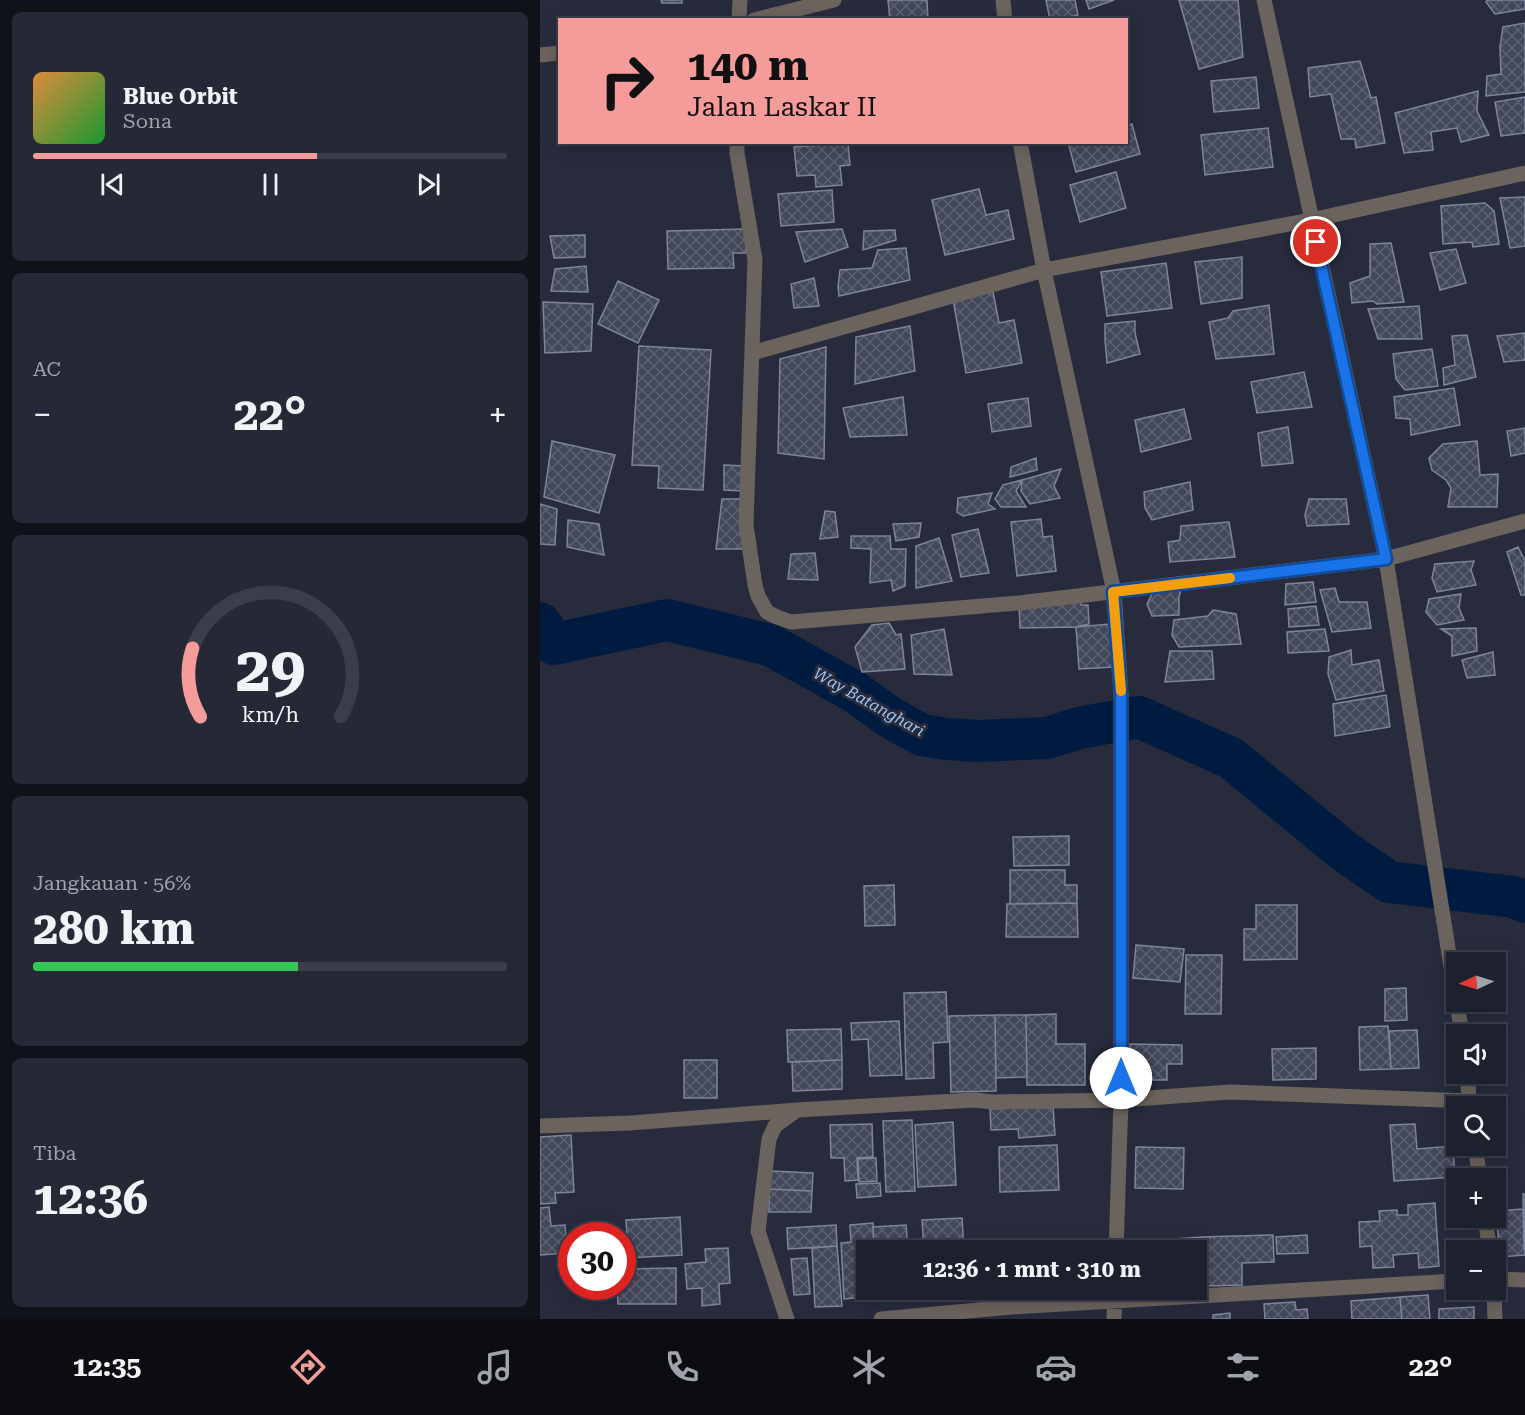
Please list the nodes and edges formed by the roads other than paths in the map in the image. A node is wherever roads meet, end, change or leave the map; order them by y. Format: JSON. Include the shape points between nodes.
{"nodes":[{"id":1,"x":740,"y":0,"type":"edge"},
{"id":2,"x":834,"y":0,"type":"edge"},
{"id":3,"x":1003,"y":0,"type":"edge"},
{"id":4,"x":1264,"y":0,"type":"edge"},
{"id":5,"x":739,"y":18,"type":"edge"},
{"id":6,"x":762,"y":18,"type":"edge"},
{"id":7,"x":1005,"y":18,"type":"edge"},
{"id":8,"x":558,"y":53,"type":"edge"},
{"id":9,"x":540,"y":55,"type":"edge"},
{"id":10,"x":737,"y":144,"type":"edge"},
{"id":11,"x":1020,"y":144,"type":"edge"},
{"id":12,"x":1525,"y":173,"type":"edge"},
{"id":13,"x":1311,"y":220,"type":"junction"},
{"id":14,"x":1044,"y":270,"type":"junction"},
{"id":15,"x":752,"y":353,"type":"junction"},
{"id":16,"x":1525,"y":521,"type":"edge"},
{"id":17,"x":1386,"y":559,"type":"junction"},
{"id":18,"x":1113,"y":592,"type":"junction"},
{"id":19,"x":1449,"y":952,"type":"edge"},
{"id":20,"x":1121,"y":1101,"type":"junction"},
{"id":21,"x":1446,"y":1103,"type":"edge"},
{"id":22,"x":797,"y":1110,"type":"junction"},
{"id":23,"x":540,"y":1126,"type":"edge"},
{"id":24,"x":1116,"y":1240,"type":"edge"},
{"id":25,"x":1506,"y":1279,"type":"edge"},
{"id":26,"x":1525,"y":1280,"type":"edge"},
{"id":27,"x":1446,"y":1281,"type":"edge"},
{"id":28,"x":1207,"y":1291,"type":"edge"},
{"id":29,"x":1072,"y":1300,"type":"edge"},
{"id":30,"x":1115,"y":1300,"type":"edge"},
{"id":31,"x":1494,"y":1300,"type":"edge"},
{"id":32,"x":917,"y":1317,"type":"edge"},
{"id":33,"x":787,"y":1319,"type":"edge"},
{"id":34,"x":880,"y":1319,"type":"edge"},
{"id":35,"x":1114,"y":1319,"type":"edge"},
{"id":36,"x":1495,"y":1319,"type":"edge"}],
"edges":[{"from":1,"to":5,"type":"street"},
{"from":2,"to":6,"type":"street"},
{"from":3,"to":7,"type":"street"},
{"from":4,"to":13,"type":"street"},
{"from":8,"to":9,"type":"street"},
{"from":10,"to":15,"type":"street","via":[[755,260]]},
{"from":11,"to":14,"type":"street"},
{"from":12,"to":13,"type":"street"},
{"from":13,"to":14,"type":"street"},
{"from":13,"to":17,"type":"street"},
{"from":14,"to":15,"type":"street"},
{"from":14,"to":18,"type":"street"},
{"from":15,"to":18,"type":"street","via":[[746,525],[755,585],[767,612],[791,622]]},
{"from":16,"to":17,"type":"street"},
{"from":17,"to":18,"type":"street"},
{"from":17,"to":19,"type":"street"},
{"from":18,"to":20,"type":"street","via":[[1121,695]]},
{"from":20,"to":21,"type":"street","via":[[1230,1092]]},
{"from":20,"to":22,"type":"street","via":[[975,1100]]},
{"from":20,"to":24,"type":"street"},
{"from":22,"to":23,"type":"street"},
{"from":22,"to":33,"type":"street","via":[[775,1126],[769,1139],[759,1231]]},
{"from":25,"to":26,"type":"street"},
{"from":27,"to":28,"type":"street"},
{"from":29,"to":32,"type":"street"},
{"from":30,"to":35,"type":"street"},
{"from":31,"to":36,"type":"street"},
{"from":32,"to":34,"type":"street"}]}
